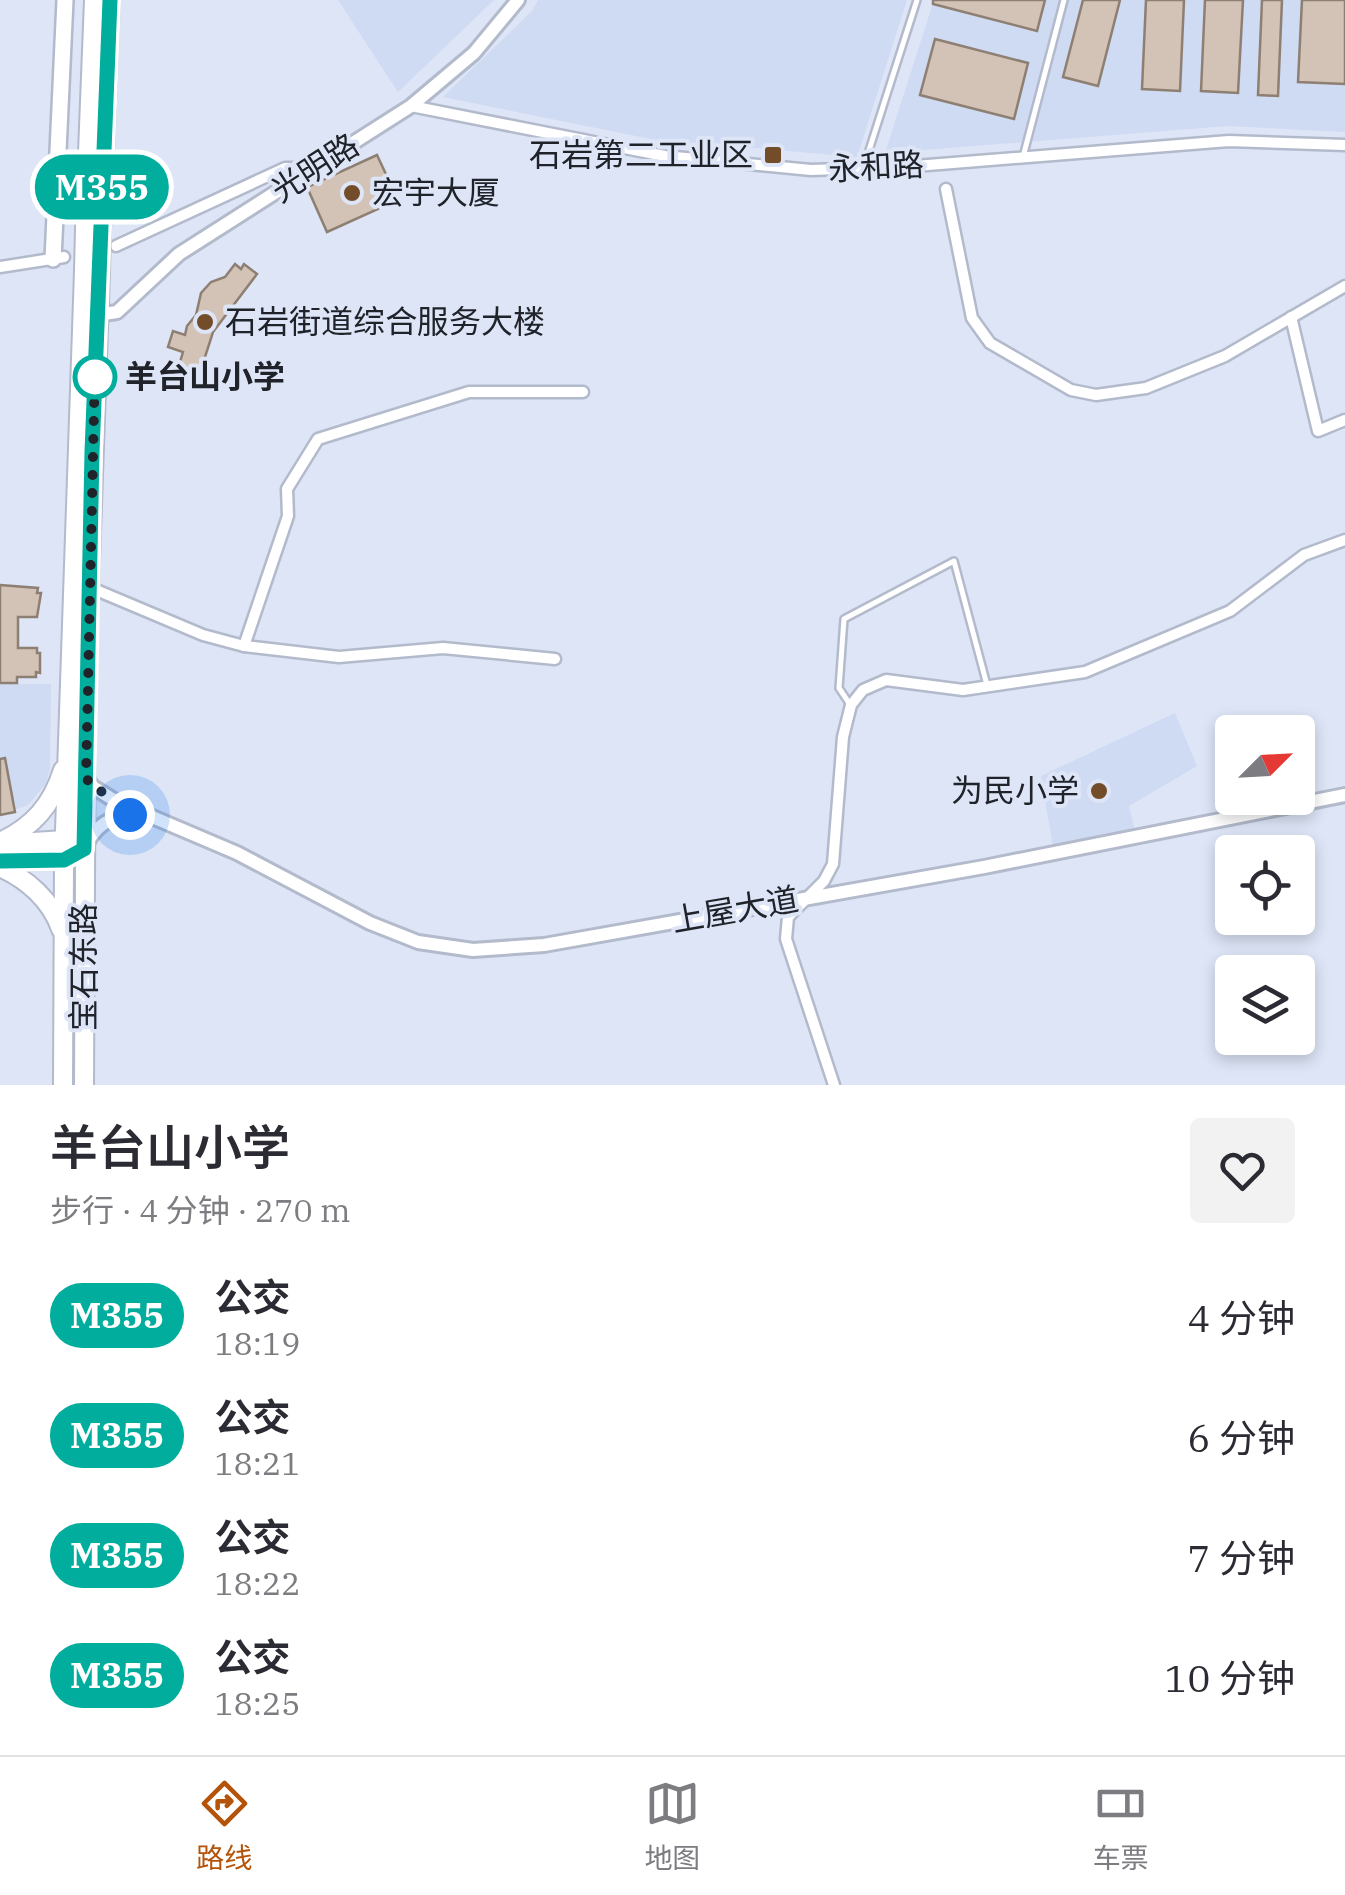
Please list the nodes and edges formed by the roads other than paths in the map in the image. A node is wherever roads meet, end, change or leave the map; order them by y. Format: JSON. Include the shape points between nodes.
{"nodes":[{"id":1,"x":66,"y":0,"type":"edge"},
{"id":2,"x":94,"y":0,"type":"edge"},
{"id":3,"x":110,"y":0,"type":"edge"},
{"id":4,"x":518,"y":0,"type":"edge"},
{"id":5,"x":917,"y":0,"type":"edge"},
{"id":6,"x":1064,"y":0,"type":"edge"},
{"id":7,"x":411,"y":106,"type":"junction"},
{"id":8,"x":1345,"y":145,"type":"edge"},
{"id":9,"x":1023,"y":158,"type":"junction"},
{"id":10,"x":863,"y":168,"type":"junction"},
{"id":11,"x":311,"y":173,"type":"junction"},
{"id":12,"x":946,"y":189,"type":"dead end"},
{"id":13,"x":93,"y":229,"type":"junction"},
{"id":14,"x":116,"y":246,"type":"dead end"},
{"id":15,"x":58,"y":258,"type":"joint"},
{"id":16,"x":0,"y":267,"type":"edge"},
{"id":17,"x":92,"y":272,"type":"junction"},
{"id":18,"x":1345,"y":286,"type":"edge"},
{"id":19,"x":97,"y":315,"type":"junction"},
{"id":20,"x":1292,"y":317,"type":"junction"},
{"id":21,"x":583,"y":392,"type":"dead end"},
{"id":22,"x":1345,"y":420,"type":"edge"},
{"id":23,"x":1345,"y":540,"type":"edge"},
{"id":24,"x":88,"y":586,"type":"junction"},
{"id":25,"x":244,"y":646,"type":"junction"},
{"id":26,"x":556,"y":659,"type":"dead end"},
{"id":27,"x":987,"y":685,"type":"junction"},
{"id":28,"x":851,"y":705,"type":"junction"},
{"id":29,"x":70,"y":751,"type":"junction"},
{"id":30,"x":86,"y":778,"type":"junction"},
{"id":31,"x":1345,"y":796,"type":"edge"},
{"id":32,"x":148,"y":816,"type":"junction"},
{"id":33,"x":0,"y":843,"type":"edge"},
{"id":34,"x":84,"y":849,"type":"junction"},
{"id":35,"x":64,"y":850,"type":"junction"},
{"id":36,"x":0,"y":864,"type":"edge"},
{"id":37,"x":810,"y":896,"type":"junction"},
{"id":38,"x":63,"y":938,"type":"junction"},
{"id":39,"x":63,"y":1085,"type":"edge"},
{"id":40,"x":84,"y":1085,"type":"edge"},
{"id":41,"x":834,"y":1085,"type":"edge"}],
"edges":[{"from":1,"to":15,"type":"main road"},
{"from":2,"to":13,"type":"main road"},
{"from":3,"to":13,"type":"main road"},
{"from":4,"to":7,"type":"street","name":"光明路","via":[[474,54]]},
{"from":5,"to":10,"type":"lane"},
{"from":6,"to":9,"type":"lane"},
{"from":7,"to":10,"type":"street","name":"永和路","via":[[665,156],[811,170]]},
{"from":7,"to":11,"type":"street","name":"光明路"},
{"from":8,"to":9,"type":"street","name":"永和路","via":[[1229,141]]},
{"from":9,"to":10,"type":"street","name":"永和路"},
{"from":11,"to":14,"type":"street","via":[[285,168]]},
{"from":11,"to":19,"type":"street","name":"光明路","via":[[179,254],[117,312]]},
{"from":12,"to":20,"type":"street","via":[[972,318],[990,344],[1071,390],[1096,395],[1146,388],[1225,356]]},
{"from":13,"to":17,"type":"main road","bridge":true},
{"from":15,"to":16,"type":"street"},
{"from":17,"to":19,"type":"main road","name":"宝石东路"},
{"from":17,"to":29,"type":"main road","name":"宝石东路","via":[[75,481]]},
{"from":18,"to":20,"type":"street"},
{"from":19,"to":24,"type":"main road","name":"宝石东路"},
{"from":20,"to":22,"type":"street","via":[[1318,431]]},
{"from":21,"to":25,"type":"street","via":[[469,392],[318,440],[287,489],[288,516]]},
{"from":23,"to":27,"type":"street","via":[[1304,555],[1230,611],[1085,672]]},
{"from":24,"to":25,"type":"street"},
{"from":24,"to":30,"type":"main road","name":"宝石东路"},
{"from":25,"to":26,"type":"street","via":[[339,657],[443,648]]},
{"from":27,"to":28,"type":"street","via":[[962,690],[886,680],[863,690]]},
{"from":27,"to":28,"type":"lane","via":[[954,562],[844,619],[839,688]]},
{"from":28,"to":37,"type":"street","via":[[833,864]]},
{"from":29,"to":33,"type":"main road","via":[[47,806]]},
{"from":29,"to":35,"type":"main road","name":"宝石东路"},
{"from":30,"to":32,"type":"street","name":"上屋大道"},
{"from":30,"to":34,"type":"main road","name":"宝石东路"},
{"from":31,"to":37,"type":"street","name":"上屋大道"},
{"from":32,"to":34,"type":"street","via":[[112,817]]},
{"from":32,"to":37,"type":"street","name":"上屋大道","via":[[237,853],[370,923],[441,948],[510,950]]},
{"from":33,"to":35,"type":"main road"},
{"from":34,"to":35,"type":"main road"},
{"from":34,"to":40,"type":"main road","name":"宝石东路"},
{"from":35,"to":36,"type":"main road"},
{"from":35,"to":38,"type":"main road","name":"宝石东路"},
{"from":36,"to":38,"type":"main road","via":[[44,900]]},
{"from":37,"to":41,"type":"street","via":[[788,917],[786,939]]},
{"from":38,"to":39,"type":"main road","name":"宝石东路"}]}
